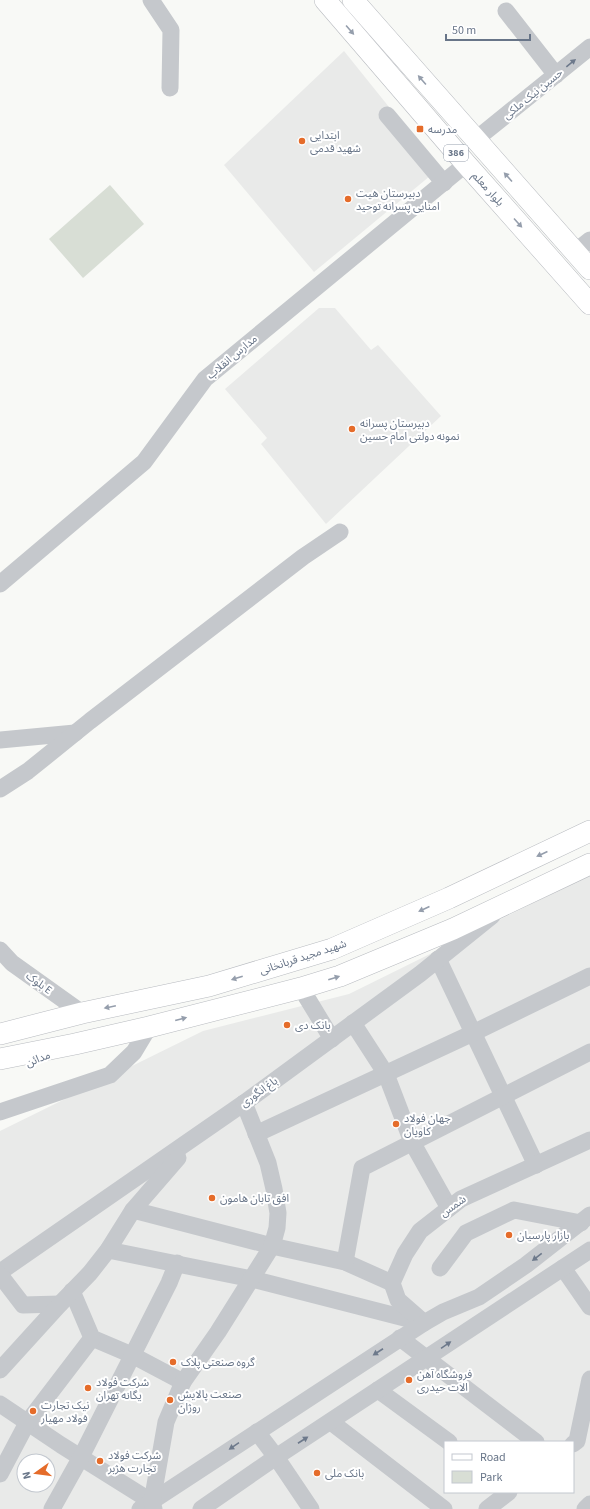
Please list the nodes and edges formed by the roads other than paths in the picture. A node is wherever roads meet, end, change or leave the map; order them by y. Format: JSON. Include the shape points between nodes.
{"nodes":[{"id":1,"x":151,"y":0,"type":"edge"},
{"id":2,"x":325,"y":0,"type":"edge"},
{"id":3,"x":353,"y":0,"type":"edge"},
{"id":4,"x":506,"y":11,"type":"dead end"},
{"id":5,"x":590,"y":47,"type":"edge"},
{"id":6,"x":556,"y":75,"type":"junction"},
{"id":7,"x":170,"y":88,"type":"dead end"},
{"id":8,"x":387,"y":115,"type":"dead end"},
{"id":9,"x":475,"y":140,"type":"junction"},
{"id":10,"x":466,"y":164,"type":"junction"},
{"id":11,"x":444,"y":183,"type":"junction"},
{"id":12,"x":583,"y":246,"type":"edge"},
{"id":13,"x":590,"y":270,"type":"edge"},
{"id":14,"x":590,"y":304,"type":"edge"},
{"id":15,"x":340,"y":532,"type":"dead end"},
{"id":16,"x":0,"y":584,"type":"edge"},
{"id":17,"x":75,"y":733,"type":"junction"},
{"id":18,"x":0,"y":740,"type":"edge"},
{"id":19,"x":0,"y":789,"type":"edge"},
{"id":20,"x":590,"y":831,"type":"edge"},
{"id":21,"x":567,"y":842,"type":"junction"},
{"id":22,"x":584,"y":867,"type":"edge"},
{"id":23,"x":511,"y":901,"type":"junction"},
{"id":24,"x":0,"y":950,"type":"edge"},
{"id":25,"x":438,"y":959,"type":"junction"},
{"id":26,"x":6,"y":965,"type":"edge"},
{"id":27,"x":590,"y":976,"type":"edge"},
{"id":28,"x":301,"y":988,"type":"junction"},
{"id":29,"x":82,"y":1013,"type":"junction"},
{"id":30,"x":353,"y":1023,"type":"junction"},
{"id":31,"x":149,"y":1027,"type":"junction"},
{"id":32,"x":473,"y":1033,"type":"junction"},
{"id":33,"x":0,"y":1034,"type":"edge"},
{"id":34,"x":332,"y":1039,"type":"junction"},
{"id":35,"x":75,"y":1044,"type":"junction"},
{"id":36,"x":590,"y":1052,"type":"edge"},
{"id":37,"x":0,"y":1059,"type":"edge"},
{"id":38,"x":0,"y":1071,"type":"edge"},
{"id":39,"x":386,"y":1074,"type":"junction"},
{"id":40,"x":504,"y":1097,"type":"junction"},
{"id":41,"x":244,"y":1103,"type":"junction"},
{"id":42,"x":0,"y":1112,"type":"edge"},
{"id":43,"x":256,"y":1134,"type":"junction"},
{"id":44,"x":195,"y":1138,"type":"junction"},
{"id":45,"x":590,"y":1140,"type":"edge"},
{"id":46,"x":412,"y":1142,"type":"junction"},
{"id":47,"x":536,"y":1165,"type":"junction"},
{"id":48,"x":449,"y":1208,"type":"junction"},
{"id":49,"x":133,"y":1210,"type":"junction"},
{"id":50,"x":585,"y":1219,"type":"edge"},
{"id":51,"x":272,"y":1246,"type":"junction"},
{"id":52,"x":108,"y":1250,"type":"junction"},
{"id":53,"x":590,"y":1250,"type":"edge"},
{"id":54,"x":345,"y":1262,"type":"junction"},
{"id":55,"x":177,"y":1263,"type":"junction"},
{"id":56,"x":440,"y":1268,"type":"dead end"},
{"id":57,"x":563,"y":1268,"type":"junction"},
{"id":58,"x":0,"y":1272,"type":"edge"},
{"id":59,"x":0,"y":1275,"type":"edge"},
{"id":60,"x":252,"y":1279,"type":"junction"},
{"id":61,"x":392,"y":1283,"type":"junction"},
{"id":62,"x":72,"y":1291,"type":"junction"},
{"id":63,"x":585,"y":1293,"type":"edge"},
{"id":64,"x":60,"y":1304,"type":"junction"},
{"id":65,"x":590,"y":1307,"type":"edge"},
{"id":66,"x":443,"y":1312,"type":"junction"},
{"id":67,"x":424,"y":1323,"type":"junction"},
{"id":68,"x":476,"y":1326,"type":"junction"},
{"id":69,"x":92,"y":1338,"type":"junction"},
{"id":70,"x":400,"y":1338,"type":"junction"},
{"id":71,"x":132,"y":1356,"type":"junction"},
{"id":72,"x":426,"y":1358,"type":"junction"},
{"id":73,"x":0,"y":1370,"type":"edge"},
{"id":74,"x":590,"y":1379,"type":"edge"},
{"id":75,"x":183,"y":1382,"type":"junction"},
{"id":76,"x":378,"y":1390,"type":"junction"},
{"id":77,"x":0,"y":1404,"type":"edge"},
{"id":78,"x":331,"y":1422,"type":"junction"},
{"id":79,"x":27,"y":1423,"type":"junction"},
{"id":80,"x":256,"y":1432,"type":"junction"},
{"id":81,"x":448,"y":1441,"type":"edge"},
{"id":82,"x":535,"y":1441,"type":"edge"},
{"id":83,"x":574,"y":1443,"type":"edge"},
{"id":84,"x":81,"y":1457,"type":"junction"},
{"id":85,"x":276,"y":1457,"type":"junction"},
{"id":86,"x":0,"y":1474,"type":"edge"},
{"id":87,"x":508,"y":1493,"type":"edge"},
{"id":88,"x":590,"y":1504,"type":"edge"},
{"id":89,"x":149,"y":1507,"type":"edge"},
{"id":90,"x":52,"y":1509,"type":"edge"},
{"id":91,"x":201,"y":1509,"type":"edge"},
{"id":92,"x":310,"y":1509,"type":"edge"},
{"id":93,"x":444,"y":1509,"type":"edge"},
{"id":94,"x":487,"y":1509,"type":"edge"},
{"id":95,"x":585,"y":1509,"type":"edge"}],
"edges":[{"from":1,"to":7,"type":"street","via":[[172,30]]},
{"from":2,"to":10,"type":"main road","name":"بلوار معلم","number":"386","one_way":true},
{"from":9,"to":3,"type":"main road","name":"بلوار معلم","number":"386","one_way":true},
{"from":4,"to":6,"type":"street"},
{"from":6,"to":5,"type":"street","name":"حسین نیک ملکی","one_way":true},
{"from":6,"to":9,"type":"street","name":"حسین نیک ملکی"},
{"from":8,"to":11,"type":"street"},
{"from":12,"to":9,"type":"main road","name":"بلوار معلم","number":"386","one_way":true},
{"from":10,"to":11,"type":"street","name":"مدارس انقلاب"},
{"from":10,"to":14,"type":"main road","name":"بلوار معلم","number":"386","one_way":true},
{"from":11,"to":16,"type":"street","name":"مدارس انقلاب","via":[[205,379],[144,462]]},
{"from":12,"to":13,"type":"main road","name":"بلوار معلم","number":"386"},
{"from":15,"to":17,"type":"street","via":[[303,557]]},
{"from":17,"to":18,"type":"street"},
{"from":17,"to":19,"type":"street","via":[[28,771]]},
{"from":20,"to":21,"type":"main road","name":"شهید مجید قربانخانی"},
{"from":21,"to":22,"type":"main road","via":[[578,847]]},
{"from":21,"to":29,"type":"main road","name":"شهید مجید قربانخانی","one_way":true,"via":[[332,950],[209,986]]},
{"from":22,"to":23,"type":"main road"},
{"from":23,"to":25,"type":"street","name":"باغ انگوری"},
{"from":28,"to":23,"type":"main road","one_way":true,"via":[[354,970],[453,929]]},
{"from":24,"to":26,"type":"street","name":"بلوک E"},
{"from":25,"to":30,"type":"street","name":"باغ انگوری"},
{"from":25,"to":32,"type":"street"},
{"from":26,"to":29,"type":"street","name":"بلوک E"},
{"from":27,"to":32,"type":"street"},
{"from":31,"to":28,"type":"main road","one_way":true},
{"from":28,"to":34,"type":"street"},
{"from":29,"to":33,"type":"main road","name":"شهید مجید قربانخانی"},
{"from":30,"to":34,"type":"street","name":"باغ انگوری"},
{"from":30,"to":39,"type":"street"},
{"from":31,"to":35,"type":"main road"},
{"from":31,"to":42,"type":"street","via":[[134,1052],[110,1075]]},
{"from":32,"to":39,"type":"street"},
{"from":32,"to":40,"type":"street"},
{"from":34,"to":41,"type":"street","name":"باغ انگوری"},
{"from":35,"to":37,"type":"main road"},
{"from":35,"to":38,"type":"main road","name":"مدائن"},
{"from":36,"to":40,"type":"street"},
{"from":39,"to":43,"type":"street"},
{"from":39,"to":46,"type":"street"},
{"from":40,"to":46,"type":"street"},
{"from":40,"to":47,"type":"street"},
{"from":41,"to":43,"type":"street"},
{"from":41,"to":44,"type":"street","name":"باغ انگوری"},
{"from":43,"to":51,"type":"street","via":[[268,1163],[278,1213],[278,1228]]},
{"from":44,"to":49,"type":"street"},
{"from":44,"to":58,"type":"street","name":"باغ انگوری"},
{"from":45,"to":47,"type":"street","name":"شمس"},
{"from":46,"to":48,"type":"street"},
{"from":46,"to":54,"type":"street","via":[[362,1168]]},
{"from":47,"to":48,"type":"street","name":"شمس","via":[[461,1199]]},
{"from":48,"to":61,"type":"street","name":"شمس","via":[[420,1231],[405,1254]]},
{"from":49,"to":51,"type":"street"},
{"from":49,"to":52,"type":"street"},
{"from":50,"to":56,"type":"street","via":[[514,1210],[466,1233]]},
{"from":50,"to":66,"type":"street","one_way":true,"via":[[526,1265],[479,1297]]},
{"from":51,"to":54,"type":"street"},
{"from":51,"to":60,"type":"street"},
{"from":52,"to":55,"type":"street"},
{"from":52,"to":62,"type":"street"},
{"from":53,"to":57,"type":"street"},
{"from":54,"to":61,"type":"street"},
{"from":55,"to":60,"type":"street"},
{"from":55,"to":71,"type":"street"},
{"from":57,"to":63,"type":"street"},
{"from":57,"to":68,"type":"street"},
{"from":59,"to":64,"type":"street","via":[[23,1305]]},
{"from":60,"to":67,"type":"street"},
{"from":60,"to":75,"type":"street"},
{"from":61,"to":67,"type":"street","via":[[398,1300]]},
{"from":62,"to":64,"type":"street"},
{"from":62,"to":69,"type":"street"},
{"from":63,"to":65,"type":"street"},
{"from":64,"to":73,"type":"street"},
{"from":66,"to":67,"type":"street"},
{"from":66,"to":68,"type":"street"},
{"from":67,"to":70,"type":"street"},
{"from":72,"to":68,"type":"street","one_way":true},
{"from":69,"to":71,"type":"street"},
{"from":69,"to":79,"type":"street"},
{"from":70,"to":72,"type":"street"},
{"from":70,"to":80,"type":"street","one_way":true},
{"from":71,"to":75,"type":"street"},
{"from":71,"to":84,"type":"street"},
{"from":72,"to":76,"type":"street"},
{"from":72,"to":82,"type":"street"},
{"from":74,"to":83,"type":"street","via":[[577,1441]]},
{"from":75,"to":89,"type":"street","via":[[166,1422]]},
{"from":76,"to":78,"type":"street"},
{"from":76,"to":81,"type":"street"},
{"from":77,"to":79,"type":"street"},
{"from":85,"to":78,"type":"street","one_way":true},
{"from":78,"to":93,"type":"street"},
{"from":79,"to":84,"type":"street"},
{"from":79,"to":86,"type":"street"},
{"from":80,"to":85,"type":"street"},
{"from":80,"to":89,"type":"street","one_way":true},
{"from":84,"to":89,"type":"street"},
{"from":84,"to":90,"type":"street"},
{"from":85,"to":91,"type":"street"},
{"from":85,"to":92,"type":"street"},
{"from":87,"to":94,"type":"street"},
{"from":88,"to":95,"type":"street"}]}
